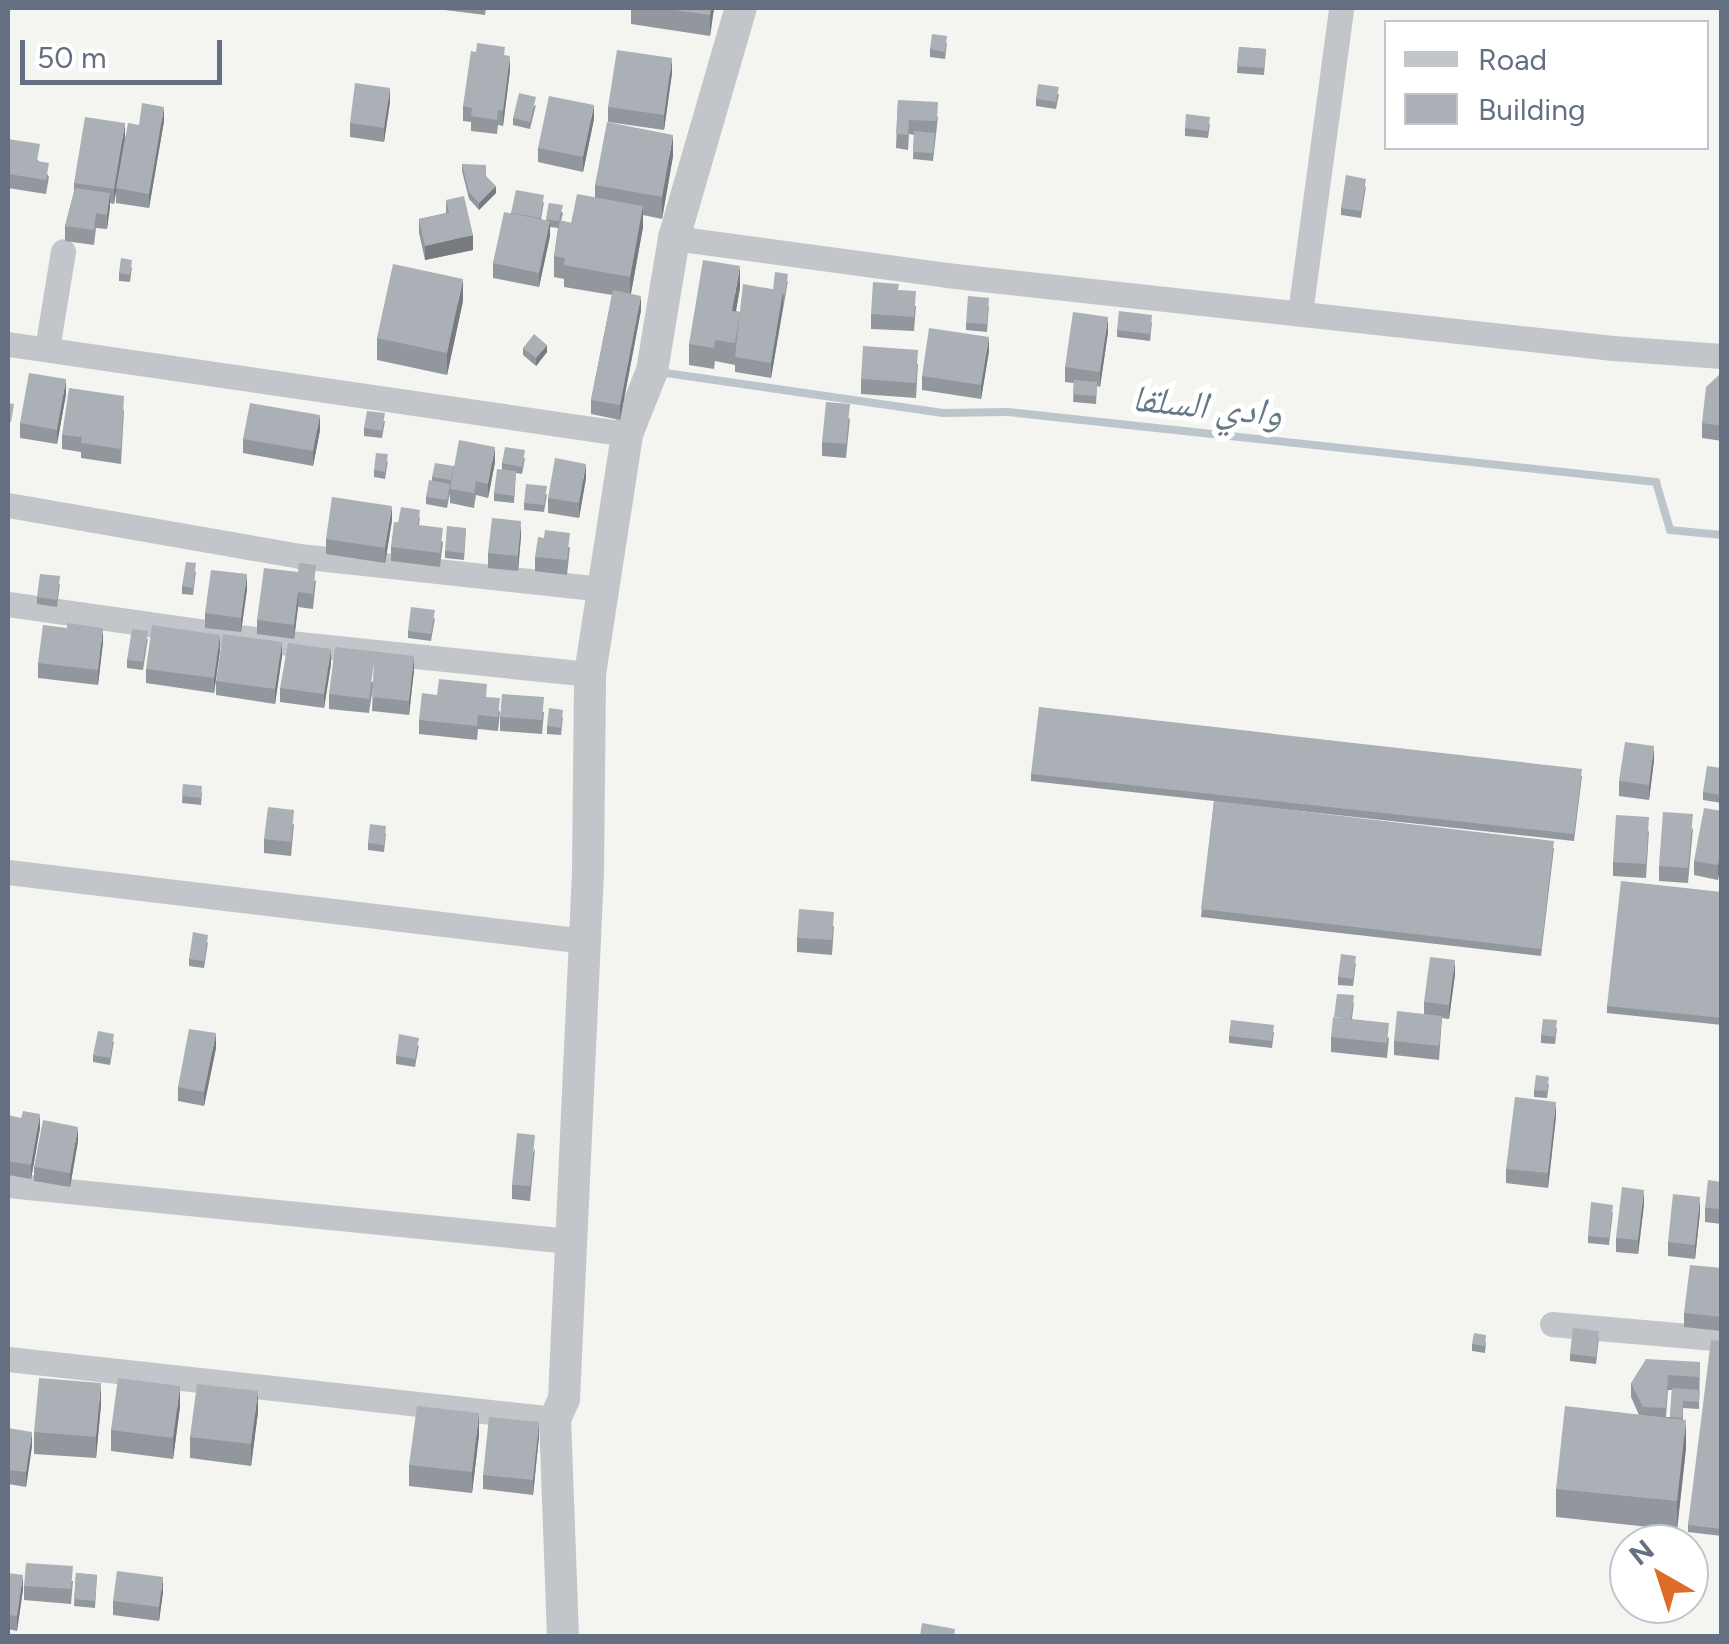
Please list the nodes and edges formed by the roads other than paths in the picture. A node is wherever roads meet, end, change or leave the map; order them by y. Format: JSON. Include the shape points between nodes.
{"nodes":[{"id":1,"x":741,"y":8,"type":"edge"},
{"id":2,"x":1341,"y":8,"type":"edge"},
{"id":3,"x":674,"y":238,"type":"junction"},
{"id":4,"x":63,"y":252,"type":"dead end"},
{"id":5,"x":1300,"y":313,"type":"junction"},
{"id":6,"x":8,"y":344,"type":"edge"},
{"id":7,"x":47,"y":349,"type":"junction"},
{"id":8,"x":1722,"y":356,"type":"edge"},
{"id":9,"x":627,"y":434,"type":"junction"},
{"id":10,"x":8,"y":505,"type":"edge"},
{"id":11,"x":601,"y":588,"type":"junction"},
{"id":12,"x":8,"y":604,"type":"edge"},
{"id":13,"x":590,"y":674,"type":"junction"},
{"id":14,"x":8,"y":872,"type":"edge"},
{"id":15,"x":584,"y":941,"type":"junction"},
{"id":16,"x":8,"y":1184,"type":"edge"},
{"id":17,"x":570,"y":1241,"type":"junction"},
{"id":18,"x":1552,"y":1324,"type":"dead end"},
{"id":19,"x":1722,"y":1339,"type":"edge"},
{"id":20,"x":8,"y":1360,"type":"edge"},
{"id":21,"x":554,"y":1419,"type":"junction"},
{"id":22,"x":563,"y":1636,"type":"edge"}],
"edges":[{"from":1,"to":3,"type":"street"},
{"from":2,"to":5,"type":"street"},
{"from":3,"to":5,"type":"street"},
{"from":3,"to":9,"type":"street","via":[[652,371]]},
{"from":4,"to":7,"type":"street"},
{"from":5,"to":8,"type":"street"},
{"from":6,"to":7,"type":"street"},
{"from":7,"to":9,"type":"street"},
{"from":9,"to":11,"type":"street"},
{"from":10,"to":11,"type":"street","via":[[299,556]]},
{"from":11,"to":13,"type":"street"},
{"from":12,"to":13,"type":"street","via":[[260,640]]},
{"from":13,"to":15,"type":"street"},
{"from":14,"to":15,"type":"street"},
{"from":15,"to":17,"type":"street"},
{"from":16,"to":17,"type":"street"},
{"from":17,"to":21,"type":"street","via":[[564,1399]]},
{"from":18,"to":19,"type":"street"},
{"from":20,"to":21,"type":"street"},
{"from":21,"to":22,"type":"street"}]}
